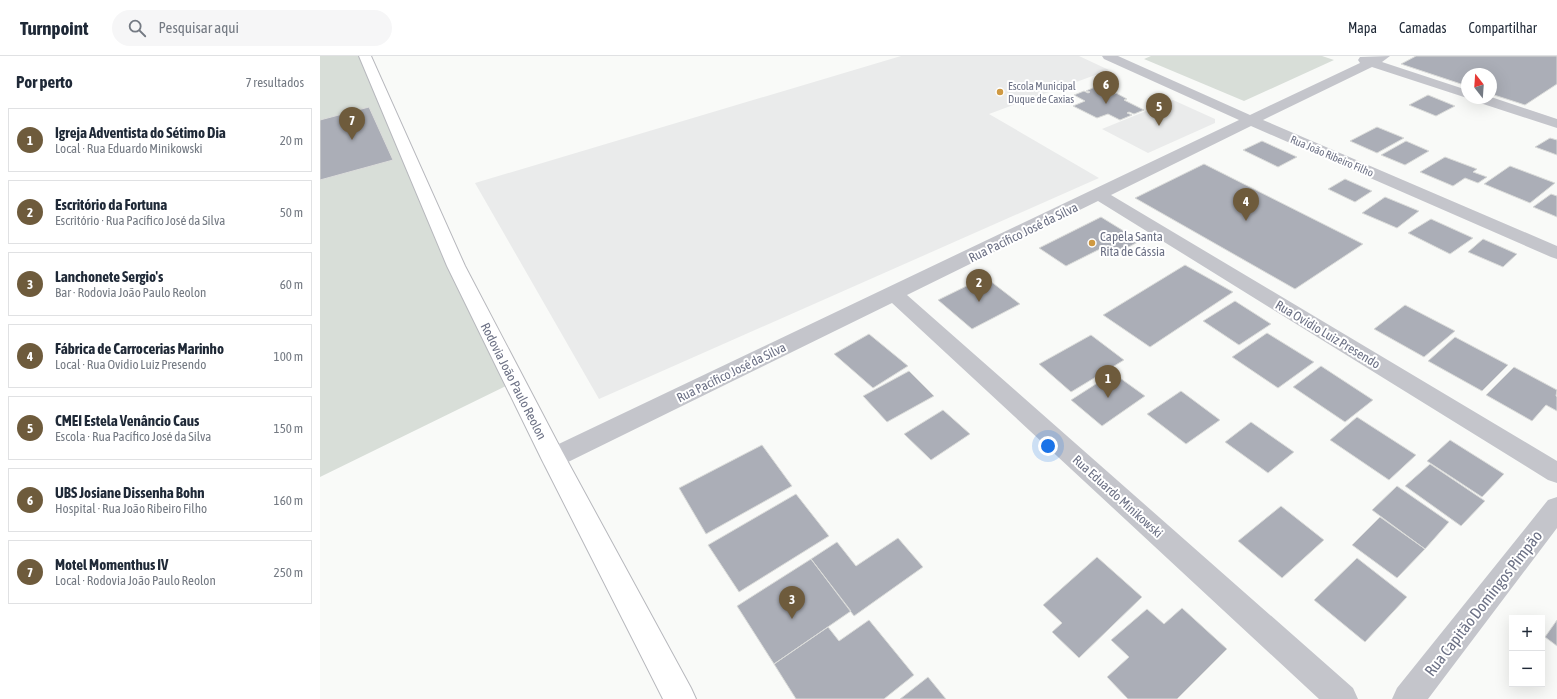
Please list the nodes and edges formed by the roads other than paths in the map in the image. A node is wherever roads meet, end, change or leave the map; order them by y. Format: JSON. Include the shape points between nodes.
{"nodes":[{"id":1,"x":365,"y":56,"type":"edge"},
{"id":2,"x":1108,"y":56,"type":"edge"},
{"id":3,"x":1354,"y":56,"type":"edge"},
{"id":4,"x":1378,"y":59,"type":"edge"},
{"id":5,"x":1461,"y":92,"type":"edge"},
{"id":6,"x":1497,"y":104,"type":"edge"},
{"id":7,"x":1551,"y":110,"type":"dead end"},
{"id":8,"x":1539,"y":118,"type":"junction"},
{"id":9,"x":1250,"y":120,"type":"junction"},
{"id":10,"x":1557,"y":124,"type":"edge"},
{"id":11,"x":1099,"y":195,"type":"junction"},
{"id":12,"x":1557,"y":253,"type":"edge"},
{"id":13,"x":894,"y":294,"type":"junction"},
{"id":14,"x":553,"y":458,"type":"junction"},
{"id":15,"x":1557,"y":473,"type":"edge"},
{"id":16,"x":1557,"y":508,"type":"edge"},
{"id":17,"x":680,"y":699,"type":"edge"},
{"id":18,"x":1342,"y":699,"type":"edge"},
{"id":19,"x":1408,"y":699,"type":"edge"}],
"edges":[{"from":1,"to":14,"type":"highway","name":"Rodovia João Paulo Reolon","via":[[456,266]]},
{"from":2,"to":9,"type":"street","name":"Rua João Ribeiro Filho"},
{"from":3,"to":4,"type":"street"},
{"from":4,"to":5,"type":"street"},
{"from":4,"to":9,"type":"street","name":"Rua Pacífico José da Silva"},
{"from":6,"to":8,"type":"street"},
{"from":7,"to":8,"type":"street"},
{"from":8,"to":10,"type":"street"},
{"from":9,"to":11,"type":"street","name":"Rua Pacífico José da Silva"},
{"from":9,"to":12,"type":"street","name":"Rua João Ribeiro Filho"},
{"from":11,"to":13,"type":"street","name":"Rua Pacífico José da Silva"},
{"from":11,"to":15,"type":"street","name":"Rua Ovídio Luiz Presendo"},
{"from":13,"to":14,"type":"street","name":"Rua Pacífico José da Silva"},
{"from":13,"to":18,"type":"street","name":"Rua Eduardo Minikowski"},
{"from":14,"to":17,"type":"highway","name":"Rodovia João Paulo Reolon"},
{"from":16,"to":19,"type":"street","name":"Rua Capitão Domingos Pimpão"}]}
